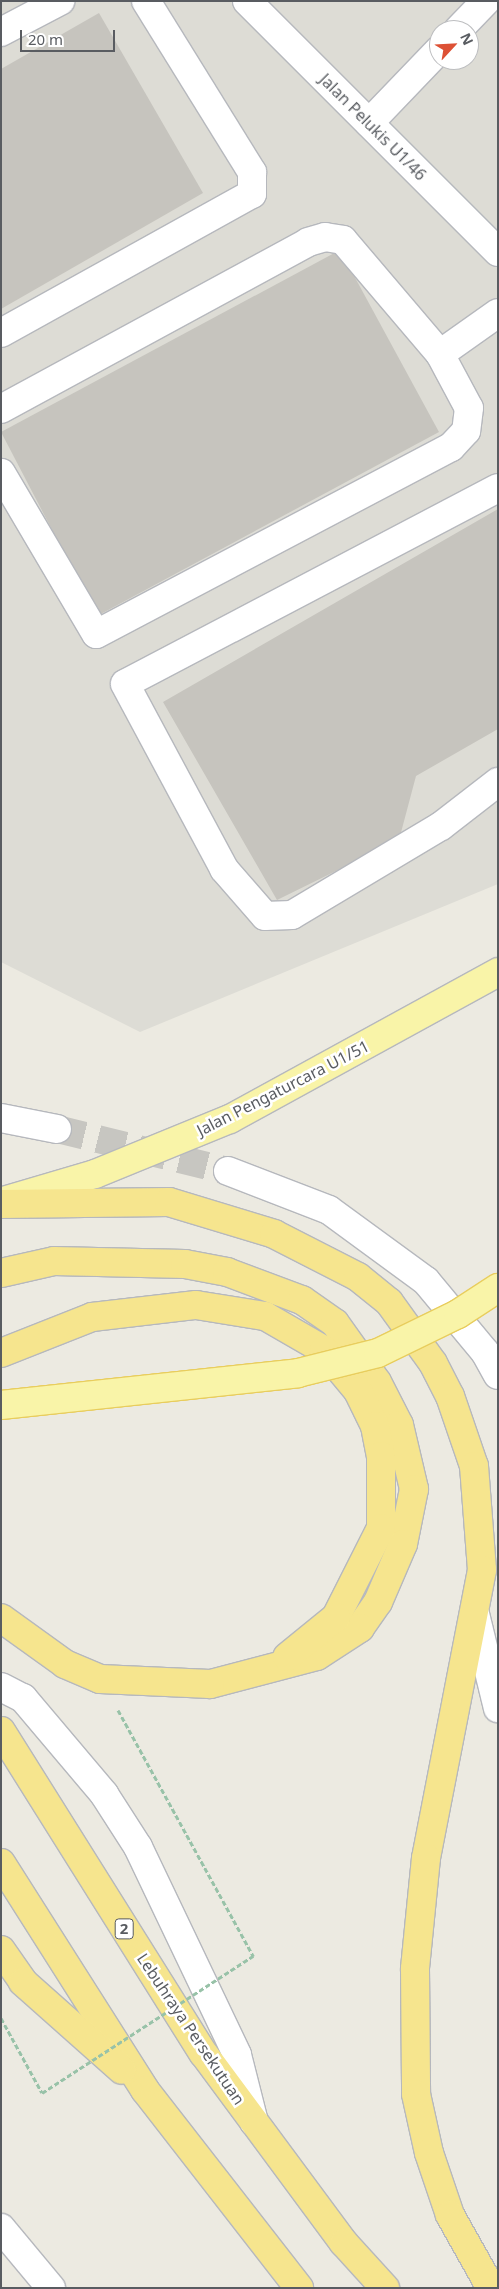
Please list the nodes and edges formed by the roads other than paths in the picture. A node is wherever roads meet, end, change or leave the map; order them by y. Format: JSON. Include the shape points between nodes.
{"nodes":[{"id":1,"x":60,"y":1,"type":"edge"},
{"id":2,"x":146,"y":1,"type":"edge"},
{"id":3,"x":247,"y":1,"type":"edge"},
{"id":4,"x":486,"y":1,"type":"edge"},
{"id":5,"x":468,"y":20,"type":"edge"},
{"id":6,"x":1,"y":32,"type":"edge"},
{"id":7,"x":429,"y":61,"type":"edge"},
{"id":8,"x":370,"y":123,"type":"junction"},
{"id":9,"x":498,"y":252,"type":"edge"},
{"id":10,"x":498,"y":313,"type":"edge"},
{"id":11,"x":1,"y":333,"type":"edge"},
{"id":12,"x":440,"y":354,"type":"junction"},
{"id":13,"x":1,"y":409,"type":"edge"},
{"id":14,"x":1,"y":472,"type":"edge"},
{"id":15,"x":498,"y":488,"type":"edge"},
{"id":16,"x":498,"y":782,"type":"edge"},
{"id":17,"x":498,"y":972,"type":"edge"},
{"id":18,"x":4,"y":1121,"type":"edge"},
{"id":19,"x":57,"y":1129,"type":"tunnel mouth"},
{"id":20,"x":228,"y":1172,"type":"tunnel mouth"},
{"id":21,"x":1,"y":1203,"type":"edge"},
{"id":22,"x":1,"y":1273,"type":"edge"},
{"id":23,"x":498,"y":1288,"type":"edge"},
{"id":24,"x":1,"y":1353,"type":"edge"},
{"id":25,"x":498,"y":1375,"type":"edge"},
{"id":26,"x":1,"y":1405,"type":"edge"},
{"id":27,"x":475,"y":1614,"type":"junction"},
{"id":28,"x":1,"y":1618,"type":"edge"},
{"id":29,"x":278,"y":1664,"type":"junction"},
{"id":30,"x":1,"y":1687,"type":"edge"},
{"id":31,"x":498,"y":1708,"type":"edge"},
{"id":32,"x":1,"y":1731,"type":"edge"},
{"id":33,"x":1,"y":1863,"type":"edge"},
{"id":34,"x":1,"y":1950,"type":"edge"},
{"id":35,"x":145,"y":2090,"type":"junction"},
{"id":36,"x":254,"y":2122,"type":"junction"},
{"id":37,"x":1,"y":2228,"type":"edge"},
{"id":38,"x":51,"y":2288,"type":"edge"},
{"id":39,"x":298,"y":2288,"type":"edge"},
{"id":40,"x":385,"y":2288,"type":"edge"},
{"id":41,"x":491,"y":2288,"type":"edge"}],
"edges":[{"from":1,"to":6,"type":"street"},
{"from":2,"to":11,"type":"street","via":[[252,172],[252,194]]},
{"from":3,"to":8,"type":"street","name":"Jalan Pelukis U1/46"},
{"from":4,"to":5,"type":"street"},
{"from":7,"to":8,"type":"street"},
{"from":8,"to":9,"type":"street","name":"Jalan Pelukis U1/46"},
{"from":10,"to":12,"type":"street"},
{"from":12,"to":13,"type":"street","via":[[343,240],[325,237],[308,242]]},
{"from":12,"to":14,"type":"street","via":[[469,408],[466,431],[451,447],[96,634]]},
{"from":15,"to":16,"type":"street","via":[[125,684],[224,868],[265,916],[292,915],[441,826]]},
{"from":17,"to":21,"type":"main road","name":"Jalan Pengaturcara U1/51","via":[[230,1119],[95,1174]]},
{"from":18,"to":19,"type":"street"},
{"from":20,"to":25,"type":"street","via":[[329,1210],[426,1281],[486,1352]]},
{"from":21,"to":27,"type":"highway","via":[[169,1202],[188,1206],[274,1234],[358,1277],[389,1302],[433,1363],[471,1458],[482,1570]]},
{"from":22,"to":29,"type":"highway","via":[[54,1261],[122,1260],[227,1272],[302,1300],[335,1323],[355,1348],[399,1426],[414,1489],[411,1515],[394,1570],[360,1628],[317,1656]]},
{"from":23,"to":26,"type":"main road","bridge":true,"via":[[458,1314],[378,1353],[298,1373]]},
{"from":24,"to":29,"type":"highway","via":[[92,1317],[196,1305],[265,1316],[324,1350],[358,1392],[375,1426],[381,1456],[381,1528],[336,1617]]},
{"from":27,"to":31,"type":"street"},
{"from":27,"to":41,"type":"highway","via":[[426,1858],[415,1969],[416,2094],[429,2153],[450,2215]]},
{"from":28,"to":29,"type":"highway","via":[[65,1664],[100,1679],[210,1684],[244,1678]]},
{"from":30,"to":36,"type":"street","via":[[23,1698],[104,1794],[138,1848],[237,2055]]},
{"from":32,"to":36,"type":"highway","name":"Lebuhraya Persekutuan","number":"2","via":[[204,2054]]},
{"from":33,"to":35,"type":"highway"},
{"from":34,"to":35,"type":"highway","via":[[23,1982]]},
{"from":35,"to":39,"type":"highway"},
{"from":36,"to":40,"type":"highway","name":"Lebuhraya Persekutuan","number":"2","via":[[344,2243]]},
{"from":37,"to":38,"type":"street"}]}
